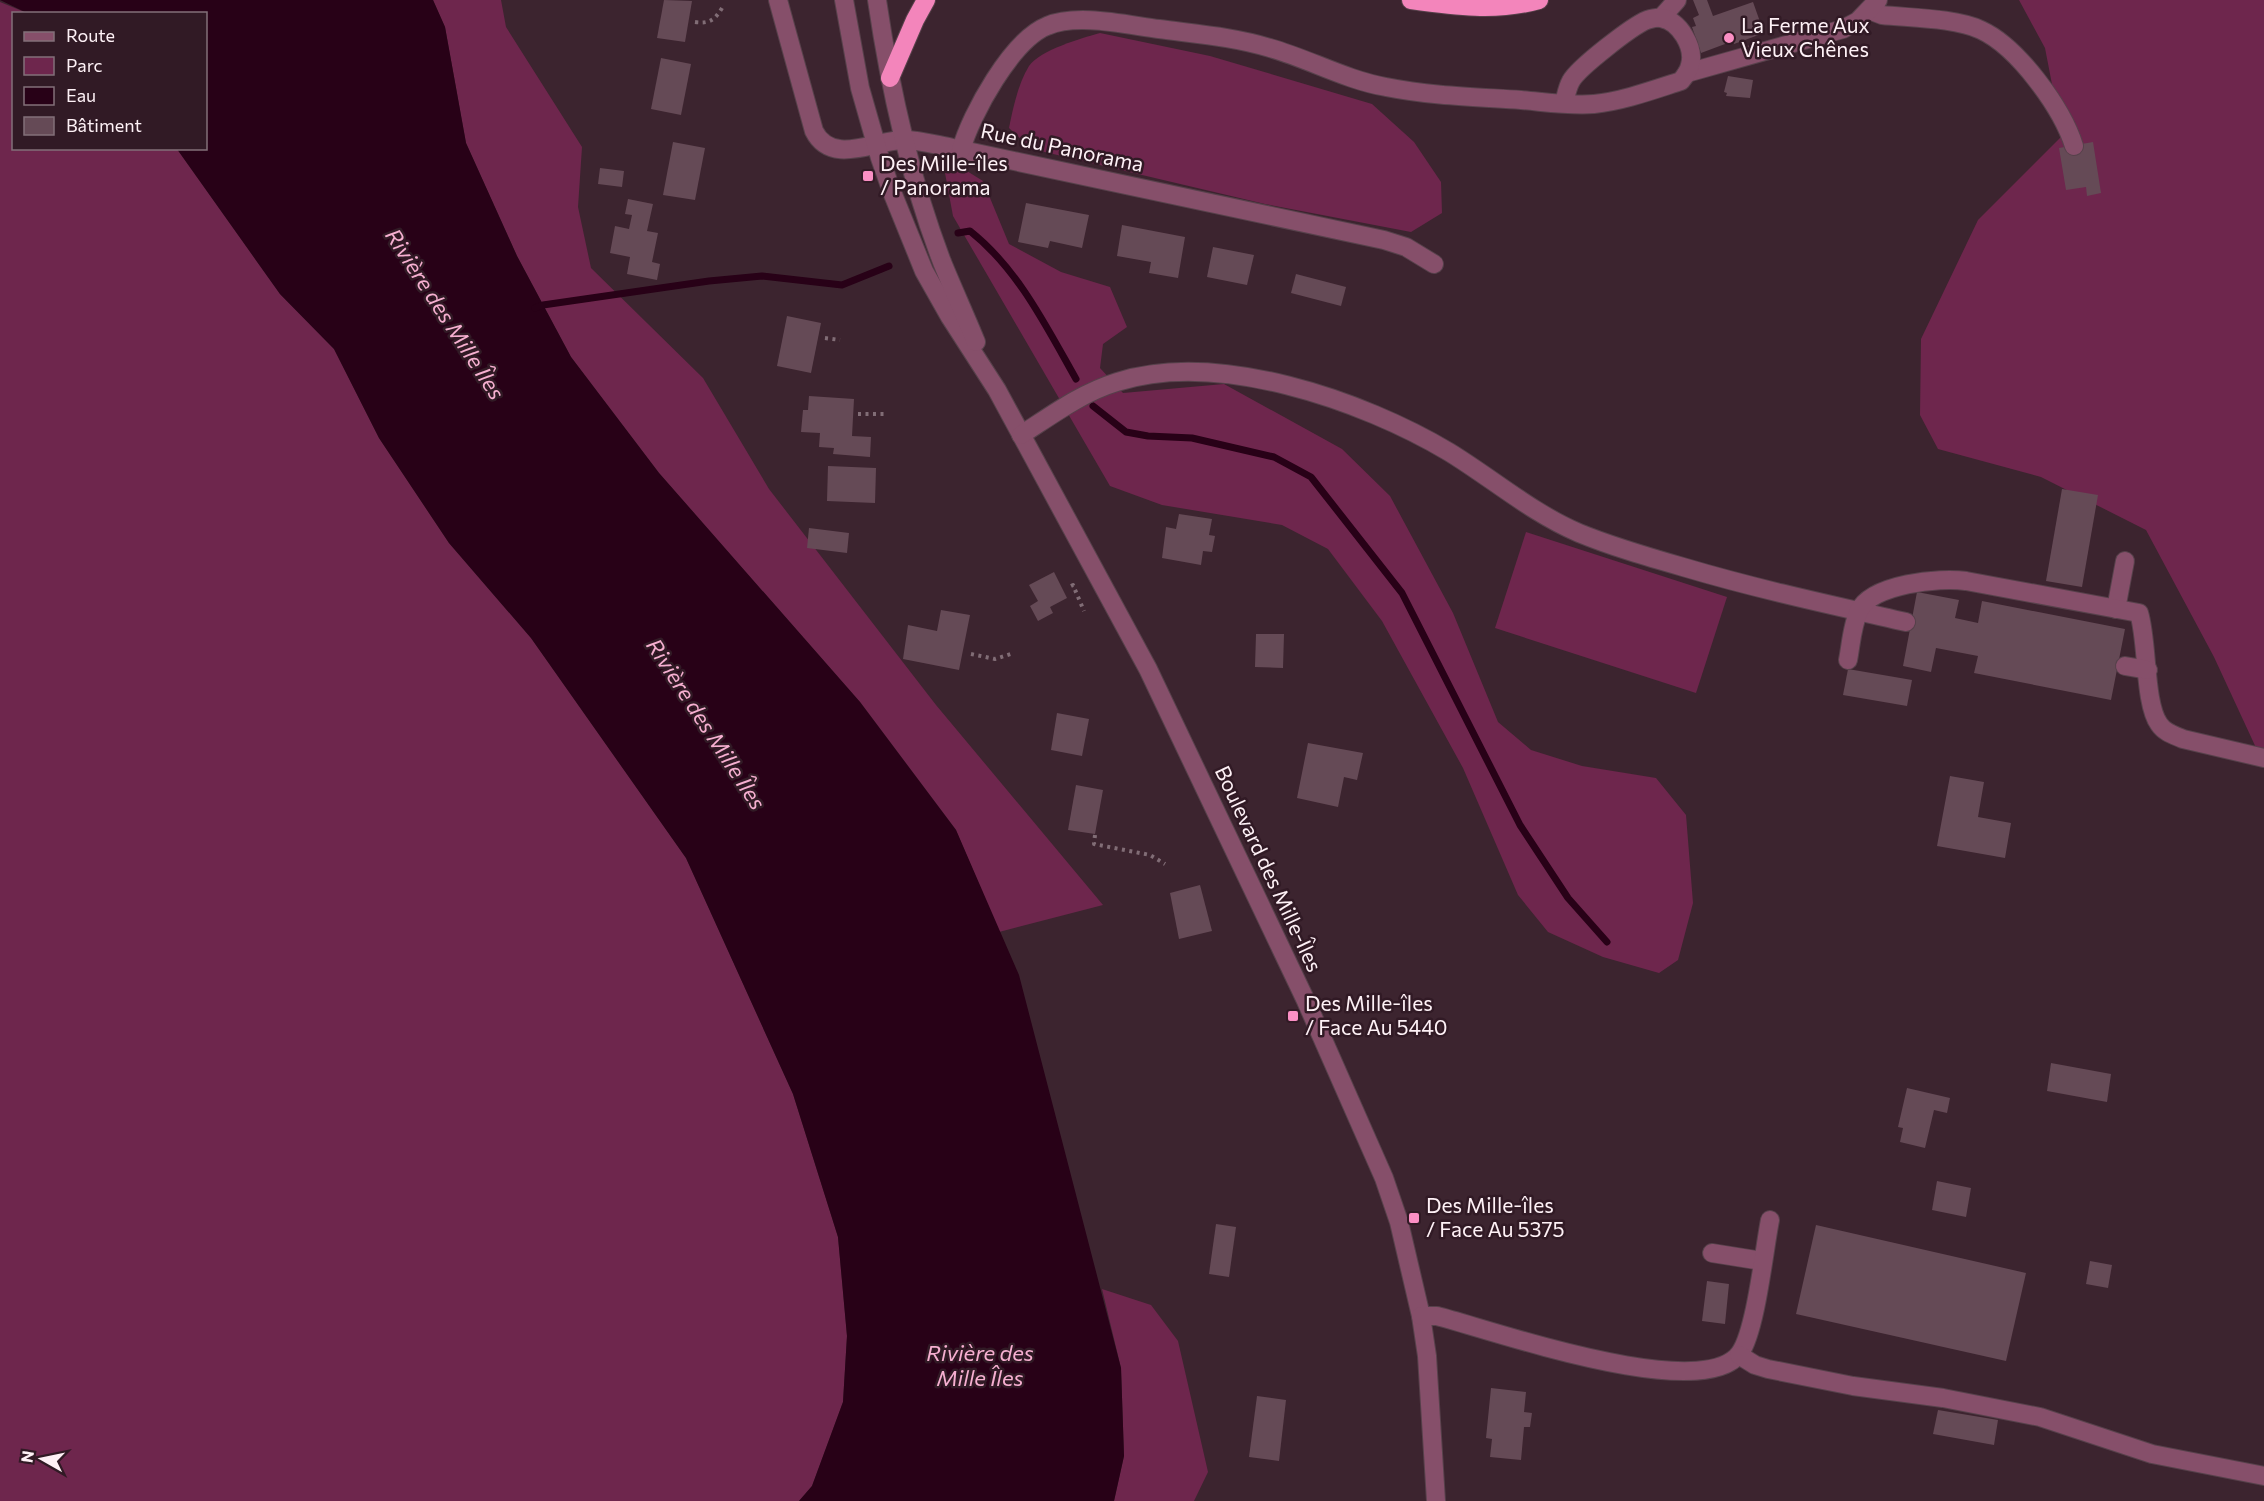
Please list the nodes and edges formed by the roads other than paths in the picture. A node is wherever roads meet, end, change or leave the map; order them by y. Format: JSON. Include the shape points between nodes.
{"nodes":[{"id":1,"x":778,"y":0,"type":"edge"},
{"id":2,"x":844,"y":0,"type":"edge"},
{"id":3,"x":877,"y":0,"type":"edge"},
{"id":4,"x":926,"y":0,"type":"edge"},
{"id":5,"x":1411,"y":0,"type":"edge"},
{"id":6,"x":1539,"y":0,"type":"edge"},
{"id":7,"x":1677,"y":0,"type":"edge"},
{"id":8,"x":1874,"y":5,"type":"edge"},
{"id":9,"x":1661,"y":18,"type":"junction"},
{"id":10,"x":1687,"y":73,"type":"junction"},
{"id":11,"x":890,"y":78,"type":"junction"},
{"id":12,"x":1564,"y":103,"type":"junction"},
{"id":13,"x":904,"y":140,"type":"junction"},
{"id":14,"x":876,"y":144,"type":"junction"},
{"id":15,"x":2074,"y":146,"type":"dead end"},
{"id":16,"x":961,"y":150,"type":"junction"},
{"id":17,"x":1434,"y":264,"type":"dead end"},
{"id":18,"x":997,"y":390,"type":"junction"},
{"id":19,"x":1021,"y":435,"type":"junction"},
{"id":20,"x":2125,"y":561,"type":"dead end"},
{"id":21,"x":2116,"y":609,"type":"junction"},
{"id":22,"x":1858,"y":611,"type":"junction"},
{"id":23,"x":1906,"y":622,"type":"dead end"},
{"id":24,"x":1848,"y":660,"type":"dead end"},
{"id":25,"x":2125,"y":666,"type":"dead end"},
{"id":26,"x":2148,"y":669,"type":"junction"},
{"id":27,"x":2264,"y":758,"type":"edge"},
{"id":28,"x":1770,"y":1220,"type":"dead end"},
{"id":29,"x":1712,"y":1253,"type":"dead end"},
{"id":30,"x":1762,"y":1261,"type":"junction"},
{"id":31,"x":1421,"y":1316,"type":"junction"},
{"id":32,"x":1738,"y":1355,"type":"junction"},
{"id":33,"x":2264,"y":1476,"type":"edge"},
{"id":34,"x":1436,"y":1501,"type":"edge"}],
"edges":[{"from":1,"to":14,"type":"street","name":"Rue du Panorama","via":[[818,138],[823,144],[841,150]]},
{"from":2,"to":14,"type":"street","name":"Boulevard des Mille-Îles","via":[[860,87]]},
{"from":3,"to":11,"type":"street","name":"Boulevard des Mille-Îles"},
{"from":4,"to":11,"type":"highway"},
{"from":5,"to":6,"type":"highway","via":[[1477,8]]},
{"from":7,"to":9,"type":"street"},
{"from":8,"to":10,"type":"street","via":[[1843,29]]},
{"from":8,"to":15,"type":"street","via":[[1882,15],[1961,24],[1996,38],[2049,98]]},
{"from":9,"to":10,"type":"street","via":[[1682,31],[1691,63]]},
{"from":9,"to":12,"type":"street","via":[[1648,19],[1578,71]]},
{"from":10,"to":12,"type":"street","via":[[1681,81],[1622,99]]},
{"from":11,"to":13,"type":"street","name":"Boulevard des Mille-Îles"},
{"from":12,"to":16,"type":"street","via":[[1440,95],[1385,87],[1245,42],[1073,21],[1048,25],[1023,42],[971,122]]},
{"from":13,"to":14,"type":"street","name":"Rue du Panorama"},
{"from":13,"to":16,"type":"street","name":"Rue du Panorama"},
{"from":13,"to":18,"type":"street","name":"Boulevard des Mille-Îles","via":[[942,261]]},
{"from":14,"to":18,"type":"street","name":"Boulevard des Mille-Îles","via":[[924,271]]},
{"from":16,"to":17,"type":"street","name":"Rue du Panorama","via":[[1384,240],[1406,247]]},
{"from":18,"to":19,"type":"street","name":"Boulevard des Mille-Îles"},
{"from":19,"to":22,"type":"street","via":[[1076,399],[1119,381],[1193,371],[1249,378],[1324,397],[1402,427],[1449,452],[1547,516],[1593,539],[1719,578]]},
{"from":19,"to":31,"type":"street","name":"Boulevard des Mille-Îles","via":[[1148,669],[1342,1081],[1395,1208]]},
{"from":20,"to":21,"type":"street"},
{"from":21,"to":22,"type":"street","via":[[1951,579],[1883,591]]},
{"from":21,"to":26,"type":"street","via":[[2139,613]]},
{"from":22,"to":23,"type":"street"},
{"from":22,"to":24,"type":"street"},
{"from":25,"to":26,"type":"street"},
{"from":26,"to":27,"type":"street","via":[[2152,706],[2164,730],[2183,739]]},
{"from":28,"to":30,"type":"street"},
{"from":29,"to":30,"type":"street"},
{"from":30,"to":32,"type":"street","via":[[1749,1333]]},
{"from":31,"to":32,"type":"street","via":[[1437,1316],[1538,1345],[1645,1368],[1703,1371],[1728,1364]]},
{"from":31,"to":34,"type":"street","name":"Boulevard des Mille-Îles"},
{"from":32,"to":33,"type":"street","via":[[1768,1369],[2040,1418],[2152,1454]]}]}
